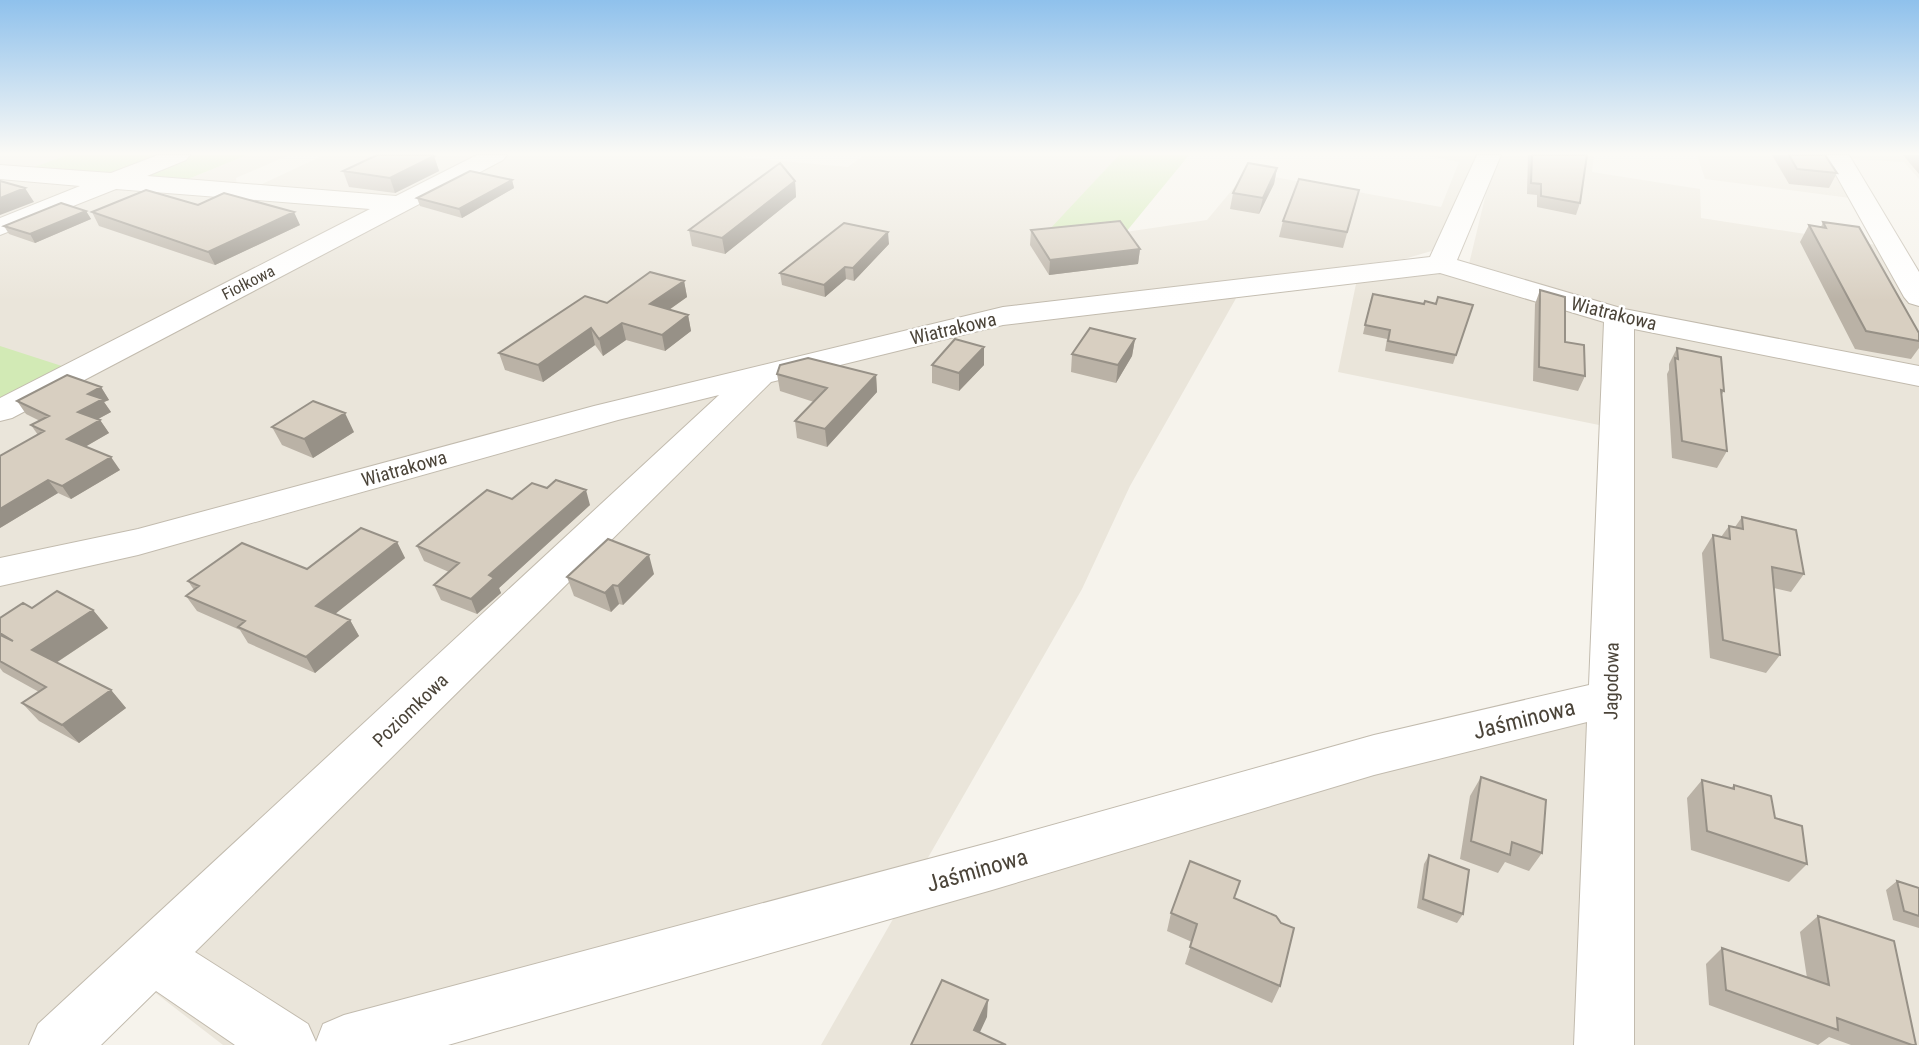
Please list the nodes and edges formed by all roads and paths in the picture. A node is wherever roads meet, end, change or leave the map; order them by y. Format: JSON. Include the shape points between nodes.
{"nodes":[{"id":1,"x":58,"y":204,"type":"edge"},
{"id":2,"x":400,"y":204,"type":"edge"},
{"id":3,"x":1468,"y":204,"type":"edge"},
{"id":4,"x":1865,"y":204,"type":"edge"},
{"id":5,"x":0,"y":227,"type":"edge"},
{"id":6,"x":1441,"y":264,"type":"junction"},
{"id":7,"x":1919,"y":297,"type":"edge"},
{"id":8,"x":1619,"y":317,"type":"junction"},
{"id":9,"x":761,"y":375,"type":"junction"},
{"id":10,"x":1919,"y":376,"type":"edge"},
{"id":11,"x":0,"y":411,"type":"edge"},
{"id":12,"x":0,"y":572,"type":"edge"},
{"id":13,"x":1611,"y":698,"type":"junction"},
{"id":14,"x":153,"y":957,"type":"junction"},
{"id":15,"x":59,"y":1045,"type":"edge"},
{"id":16,"x":287,"y":1045,"type":"edge"},
{"id":17,"x":344,"y":1045,"type":"edge"},
{"id":18,"x":1604,"y":1045,"type":"edge"}],
"edges":[{"from":1,"to":5,"type":"street"},
{"from":2,"to":11,"type":"street","name":"Fiołkowa"},
{"from":3,"to":6,"type":"street"},
{"from":4,"to":7,"type":"street"},
{"from":6,"to":8,"type":"street","name":"Wiatrakowa"},
{"from":6,"to":9,"type":"street","name":"Wiatrakowa","via":[[1003,316]]},
{"from":8,"to":10,"type":"street","name":"Wiatrakowa"},
{"from":8,"to":13,"type":"street","name":"Jagodowa"},
{"from":9,"to":12,"type":"street","name":"Wiatrakowa","via":[[545,429],[138,542]]},
{"from":9,"to":14,"type":"street","name":"Poziomkowa"},
{"from":13,"to":17,"type":"street","name":"Jaśminowa","via":[[1374,755]]},
{"from":13,"to":18,"type":"street","name":"Jagodowa"},
{"from":14,"to":15,"type":"street","name":"Poziomkowa"},
{"from":14,"to":16,"type":"street"}]}
